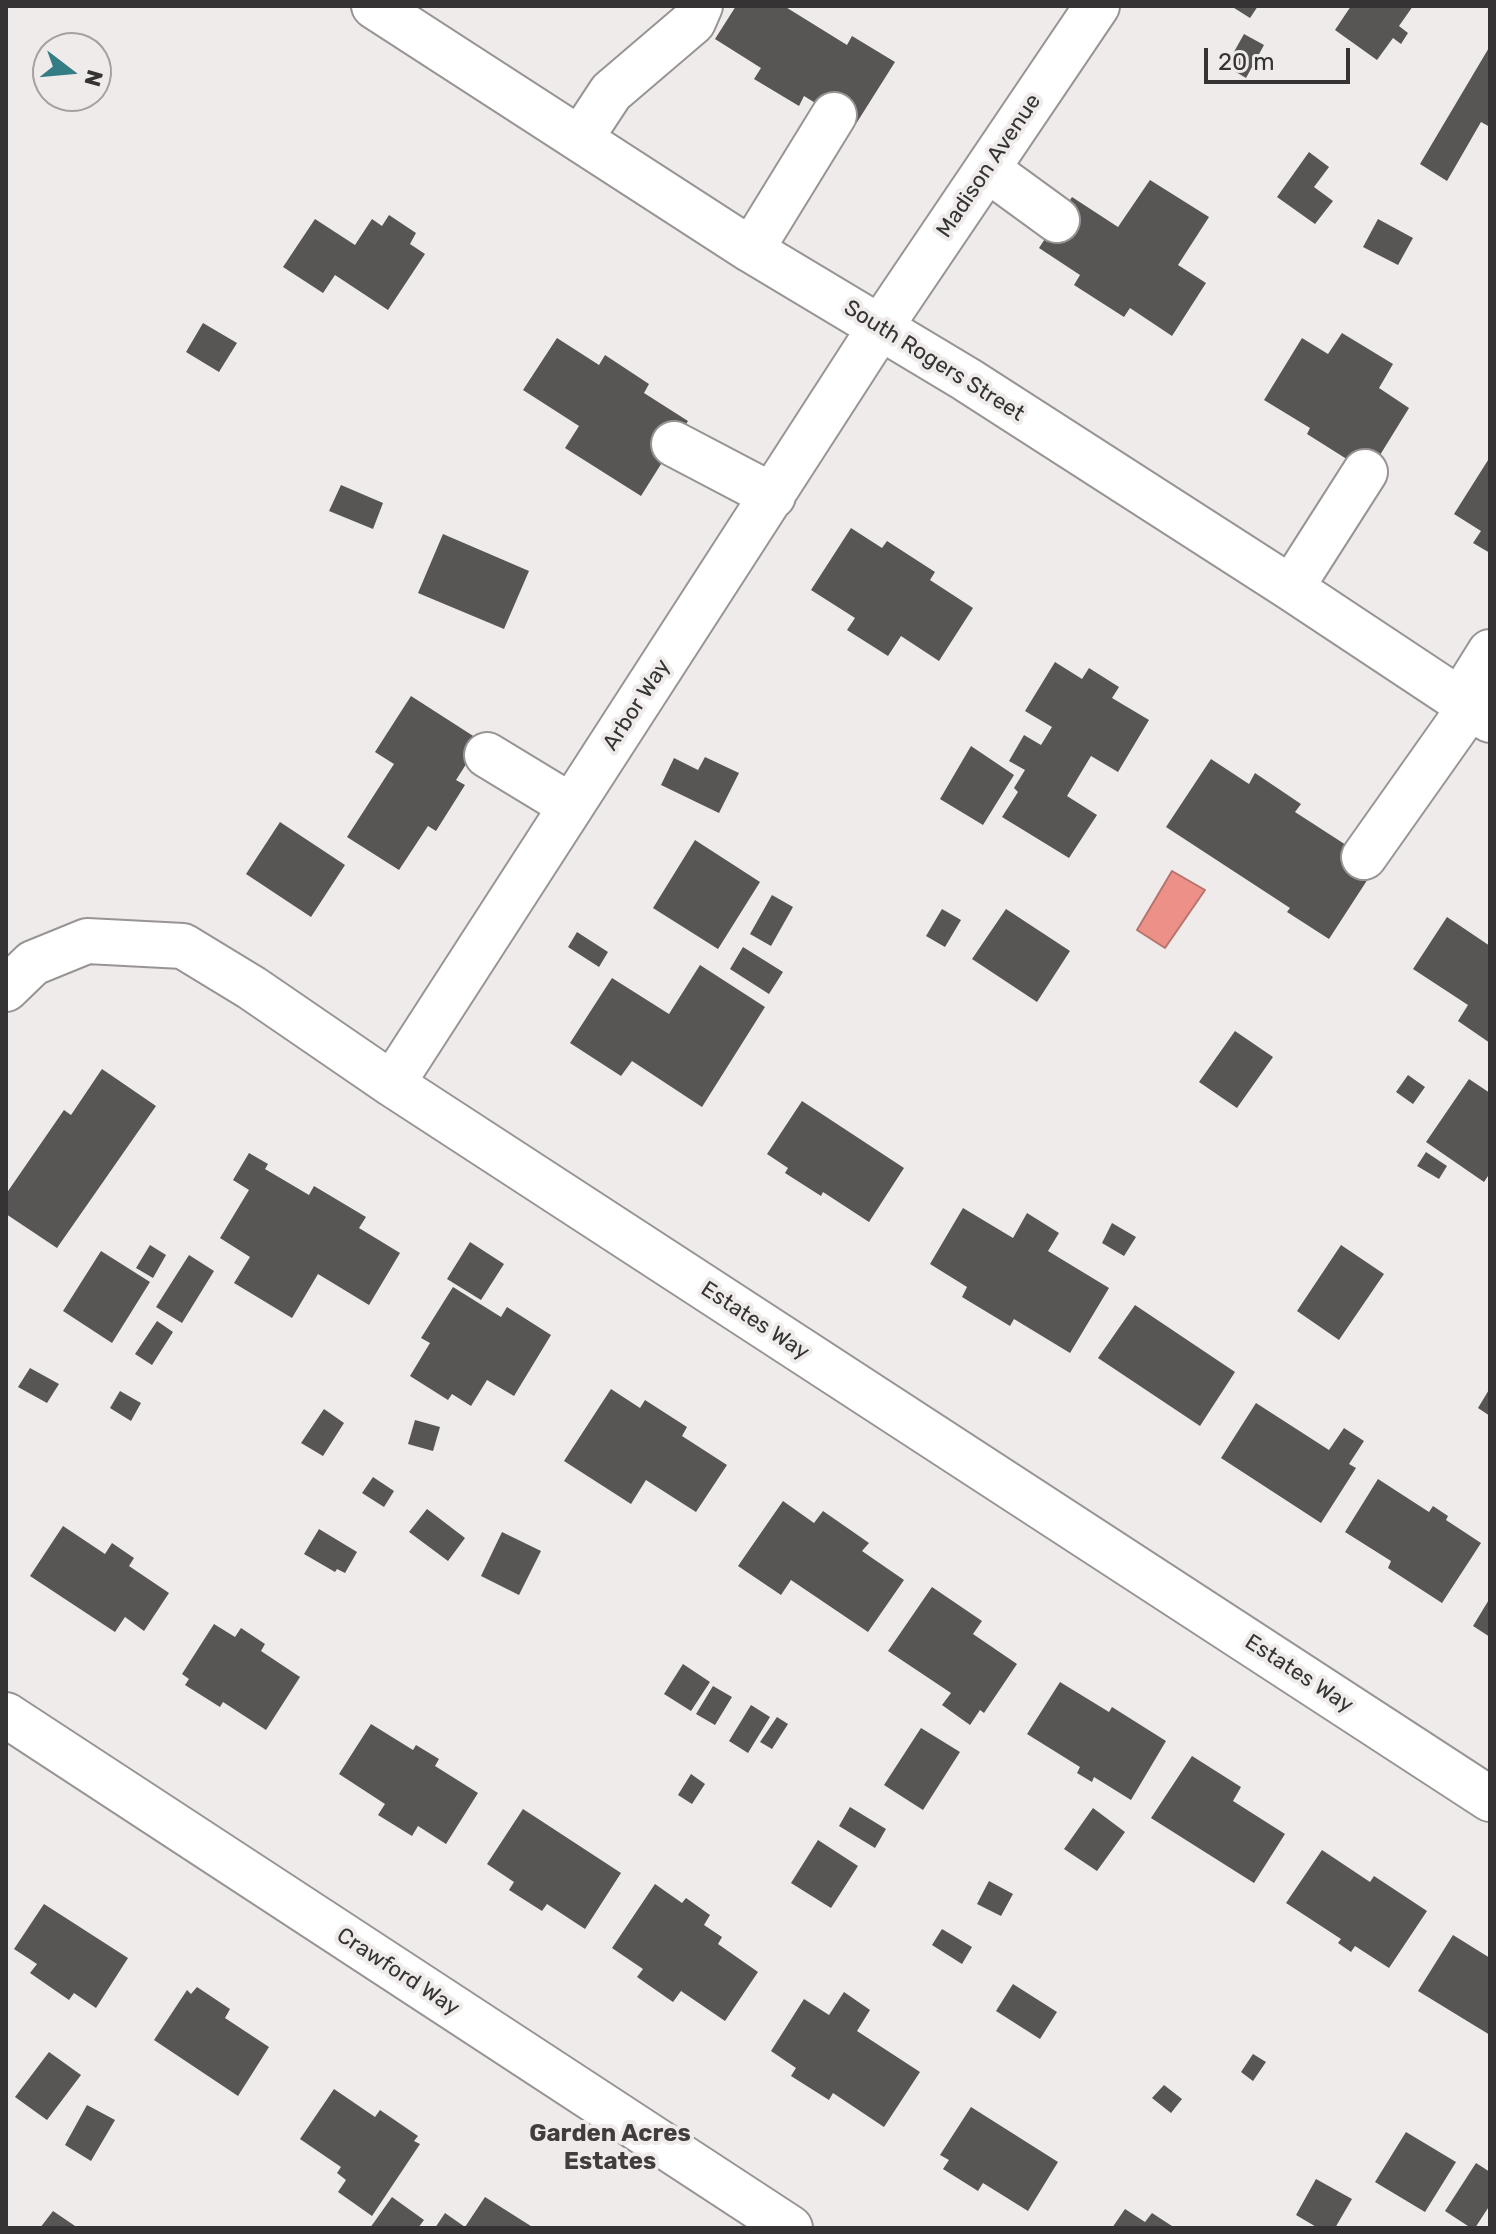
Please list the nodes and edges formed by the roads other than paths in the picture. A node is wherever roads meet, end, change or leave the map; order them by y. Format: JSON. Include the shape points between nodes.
{"nodes":[{"id":1,"x":374,"y":6,"type":"edge"},
{"id":2,"x":700,"y":6,"type":"edge"},
{"id":3,"x":1097,"y":6,"type":"edge"},
{"id":4,"x":834,"y":115,"type":"dead end"},
{"id":5,"x":580,"y":139,"type":"junction"},
{"id":6,"x":987,"y":169,"type":"junction"},
{"id":7,"x":1057,"y":220,"type":"dead end"},
{"id":8,"x":751,"y":250,"type":"junction"},
{"id":9,"x":881,"y":326,"type":"junction"},
{"id":10,"x":674,"y":444,"type":"dead end"},
{"id":11,"x":1365,"y":472,"type":"dead end"},
{"id":12,"x":773,"y":496,"type":"junction"},
{"id":13,"x":1291,"y":588,"type":"junction"},
{"id":14,"x":1490,"y":652,"type":"edge"},
{"id":15,"x":1473,"y":709,"type":"edge"},
{"id":16,"x":487,"y":755,"type":"dead end"},
{"id":17,"x":571,"y":806,"type":"junction"},
{"id":18,"x":1364,"y":857,"type":"dead end"},
{"id":19,"x":6,"y":989,"type":"edge"},
{"id":20,"x":392,"y":1084,"type":"junction"},
{"id":21,"x":6,"y":1715,"type":"edge"},
{"id":22,"x":1490,"y":1799,"type":"edge"},
{"id":23,"x":790,"y":2228,"type":"edge"}],
"edges":[{"from":1,"to":5,"type":"street","name":"South Rogers Street"},
{"from":2,"to":5,"type":"street","via":[[693,22],[611,92]]},
{"from":3,"to":6,"type":"street","name":"Madison Avenue"},
{"from":4,"to":8,"type":"street"},
{"from":5,"to":8,"type":"street","name":"South Rogers Street"},
{"from":6,"to":7,"type":"street"},
{"from":6,"to":9,"type":"street","name":"Madison Avenue"},
{"from":8,"to":9,"type":"street","name":"South Rogers Street"},
{"from":9,"to":12,"type":"street","name":"Arbor Way"},
{"from":9,"to":13,"type":"street","name":"South Rogers Street"},
{"from":10,"to":12,"type":"street"},
{"from":11,"to":13,"type":"street"},
{"from":12,"to":17,"type":"street","name":"Arbor Way"},
{"from":13,"to":15,"type":"street","name":"South Rogers Street"},
{"from":14,"to":15,"type":"street"},
{"from":15,"to":18,"type":"street"},
{"from":16,"to":17,"type":"street"},
{"from":17,"to":20,"type":"street","name":"Arbor Way"},
{"from":19,"to":20,"type":"street","name":"Estates Way","via":[[33,963],[87,941],[183,946]]},
{"from":20,"to":22,"type":"street","name":"Estates Way"},
{"from":21,"to":23,"type":"street","name":"Crawford Way"}]}
